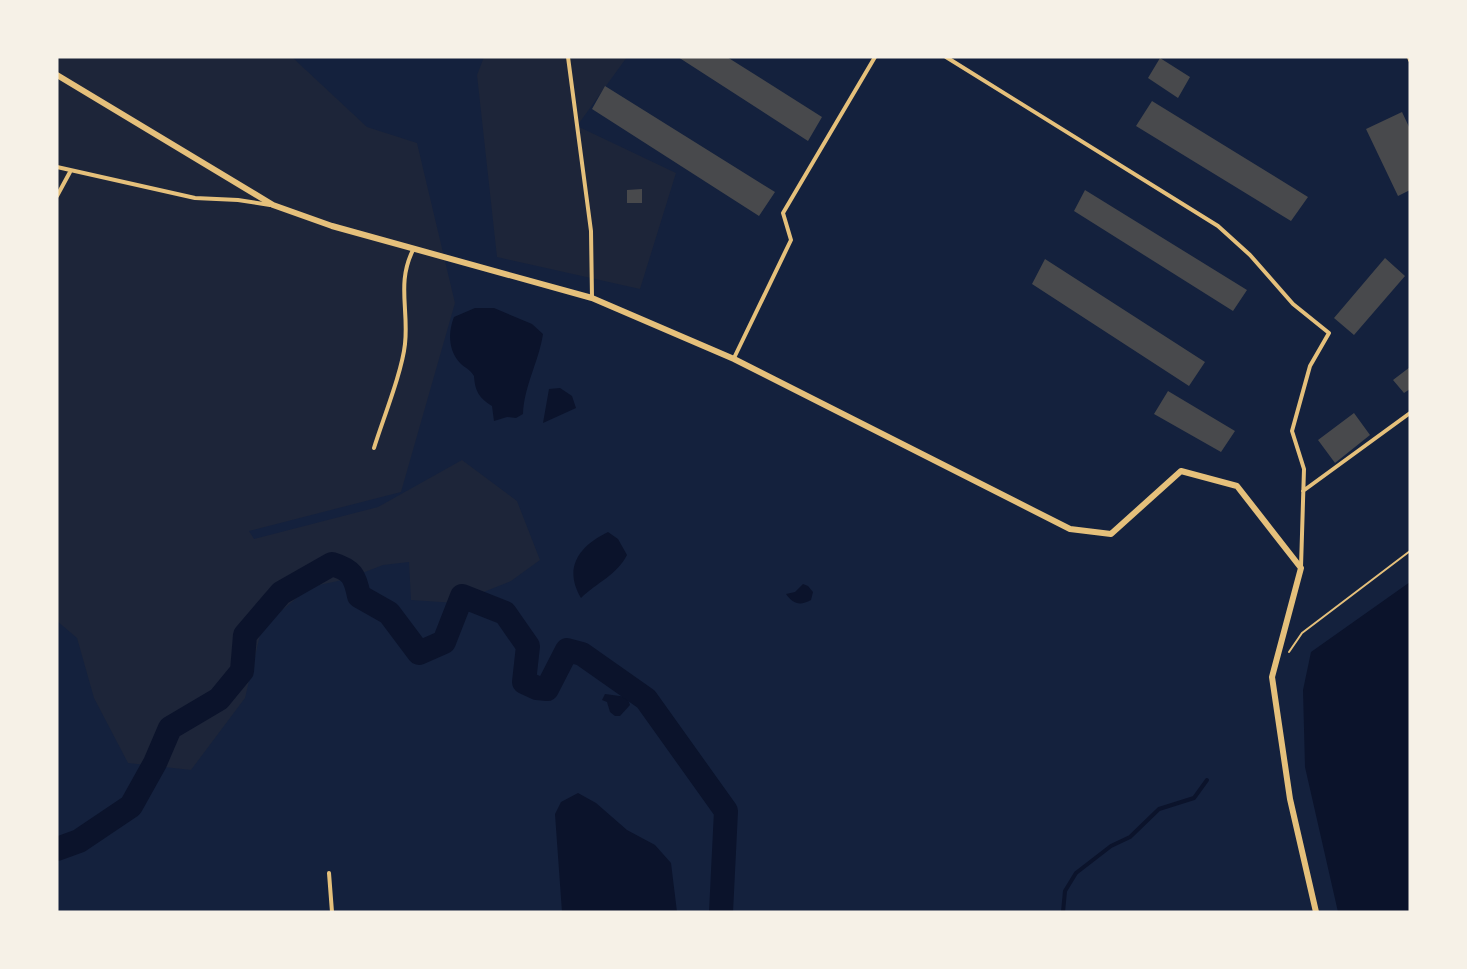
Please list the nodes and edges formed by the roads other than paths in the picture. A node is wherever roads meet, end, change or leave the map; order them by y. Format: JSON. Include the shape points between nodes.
{"nodes":[{"id":1,"x":568,"y":57,"type":"edge"},
{"id":2,"x":875,"y":57,"type":"edge"},
{"id":3,"x":946,"y":57,"type":"edge"},
{"id":4,"x":57,"y":75,"type":"edge"},
{"id":5,"x":57,"y":167,"type":"edge"},
{"id":6,"x":70,"y":172,"type":"junction"},
{"id":7,"x":57,"y":196,"type":"edge"},
{"id":8,"x":273,"y":205,"type":"junction"},
{"id":9,"x":414,"y":248,"type":"junction"},
{"id":10,"x":592,"y":298,"type":"junction"},
{"id":11,"x":734,"y":359,"type":"junction"},
{"id":12,"x":1410,"y":413,"type":"edge"},
{"id":13,"x":374,"y":448,"type":"dead end"},
{"id":14,"x":1302,"y":492,"type":"junction"},
{"id":15,"x":1301,"y":568,"type":"junction"},
{"id":16,"x":329,"y":873,"type":"dead end"},
{"id":17,"x":332,"y":912,"type":"edge"},
{"id":18,"x":1316,"y":912,"type":"edge"}],
"edges":[{"from":1,"to":10,"type":"lane","via":[[591,231]]},
{"from":2,"to":11,"type":"lane","via":[[783,213],[791,240]]},
{"from":3,"to":14,"type":"lane","via":[[1218,226],[1293,303],[1329,333],[1310,366],[1292,431],[1304,469]]},
{"from":4,"to":8,"type":"street"},
{"from":5,"to":6,"type":"lane"},
{"from":6,"to":7,"type":"lane"},
{"from":6,"to":8,"type":"lane","via":[[195,198]]},
{"from":8,"to":9,"type":"street"},
{"from":9,"to":10,"type":"street"},
{"from":9,"to":13,"type":"lane","via":[[402,284],[405,346]]},
{"from":10,"to":11,"type":"street"},
{"from":11,"to":15,"type":"street","via":[[1070,529],[1111,534],[1181,471],[1237,486]]},
{"from":12,"to":14,"type":"lane"},
{"from":14,"to":15,"type":"lane"},
{"from":15,"to":18,"type":"street","via":[[1272,677],[1290,799]]},
{"from":16,"to":17,"type":"lane"}]}
